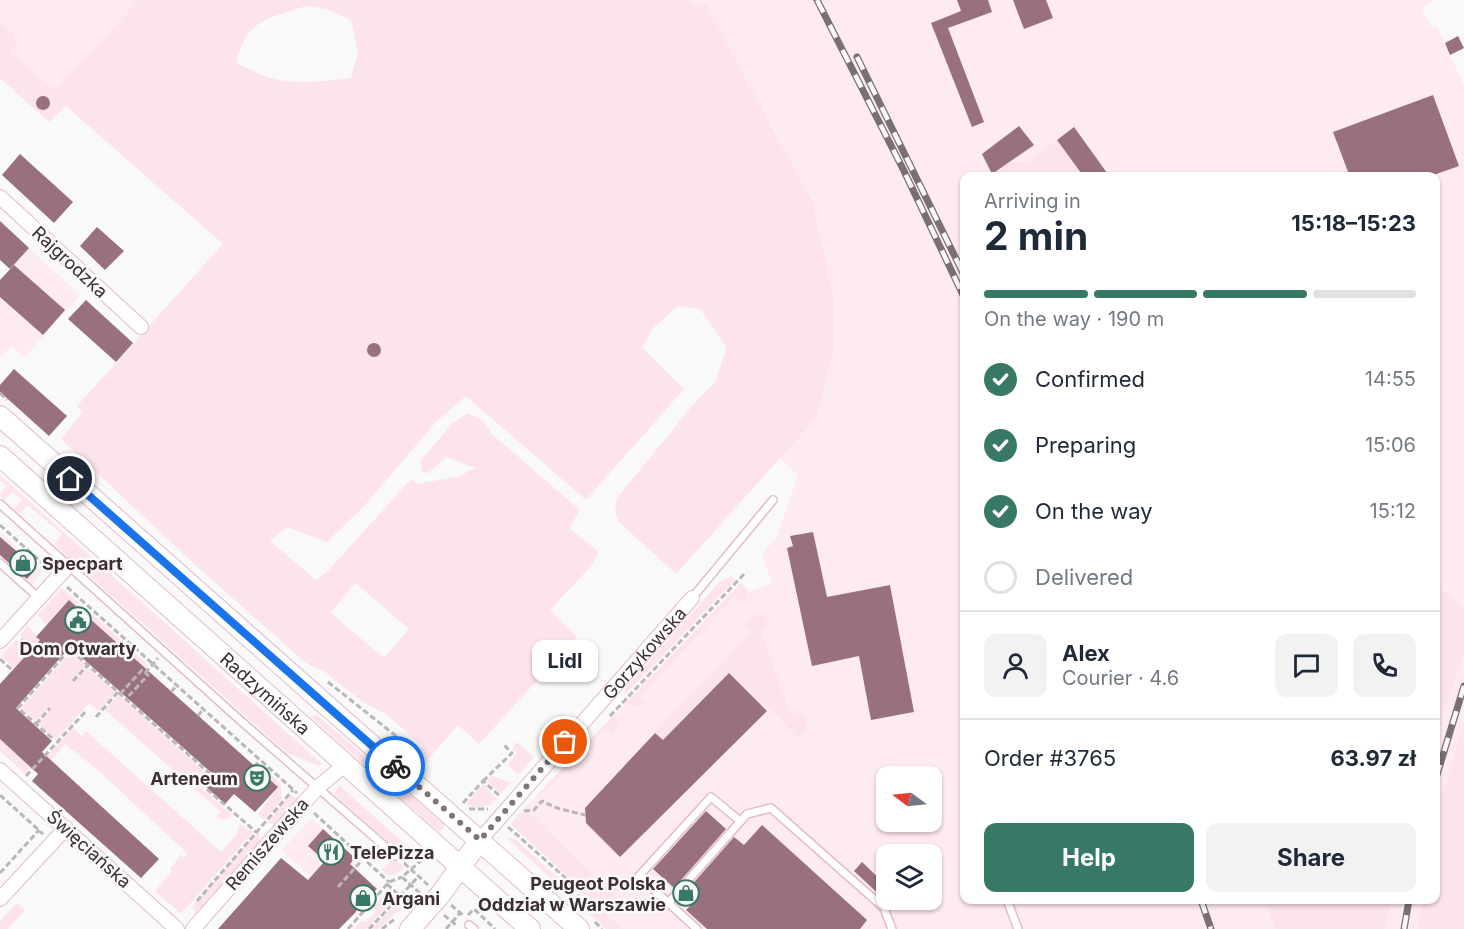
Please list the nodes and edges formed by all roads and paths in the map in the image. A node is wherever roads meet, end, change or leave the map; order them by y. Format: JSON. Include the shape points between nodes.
{"nodes":[{"id":1,"x":0,"y":197,"type":"edge"},
{"id":2,"x":141,"y":327,"type":"dead end"},
{"id":3,"x":0,"y":416,"type":"edge"},
{"id":4,"x":0,"y":456,"type":"edge"},
{"id":5,"x":773,"y":500,"type":"dead end"},
{"id":6,"x":0,"y":504,"type":"edge"},
{"id":7,"x":0,"y":525,"type":"edge"},
{"id":8,"x":0,"y":563,"type":"edge"},
{"id":9,"x":69,"y":565,"type":"junction"},
{"id":10,"x":746,"y":572,"type":"dead end"},
{"id":11,"x":58,"y":578,"type":"junction"},
{"id":12,"x":39,"y":598,"type":"junction"},
{"id":13,"x":692,"y":598,"type":"joint"},
{"id":14,"x":89,"y":607,"type":"junction"},
{"id":15,"x":83,"y":614,"type":"dead end"},
{"id":16,"x":17,"y":636,"type":"dead end"},
{"id":17,"x":0,"y":641,"type":"edge"},
{"id":18,"x":32,"y":649,"type":"dead end"},
{"id":19,"x":164,"y":651,"type":"junction"},
{"id":20,"x":0,"y":659,"type":"edge"},
{"id":21,"x":153,"y":664,"type":"junction"},
{"id":22,"x":88,"y":665,"type":"junction"},
{"id":23,"x":12,"y":670,"type":"dead end"},
{"id":24,"x":145,"y":673,"type":"junction"},
{"id":25,"x":74,"y":681,"type":"dead end"},
{"id":26,"x":177,"y":685,"type":"junction"},
{"id":27,"x":171,"y":692,"type":"dead end"},
{"id":28,"x":119,"y":693,"type":"junction"},
{"id":29,"x":314,"y":696,"type":"junction"},
{"id":30,"x":126,"y":699,"type":"junction"},
{"id":31,"x":50,"y":708,"type":"dead end"},
{"id":32,"x":203,"y":709,"type":"junction"},
{"id":33,"x":87,"y":710,"type":"dead end"},
{"id":34,"x":198,"y":716,"type":"dead end"},
{"id":35,"x":610,"y":716,"type":"dead end"},
{"id":36,"x":96,"y":717,"type":"dead end"},
{"id":37,"x":295,"y":718,"type":"junction"},
{"id":38,"x":36,"y":724,"type":"junction"},
{"id":39,"x":52,"y":738,"type":"dead end"},
{"id":40,"x":503,"y":744,"type":"dead end"},
{"id":41,"x":260,"y":760,"type":"junction"},
{"id":42,"x":346,"y":764,"type":"junction"},
{"id":43,"x":254,"y":767,"type":"dead end"},
{"id":44,"x":0,"y":770,"type":"edge"},
{"id":45,"x":25,"y":777,"type":"dead end"},
{"id":46,"x":483,"y":781,"type":"junction"},
{"id":47,"x":318,"y":787,"type":"junction"},
{"id":48,"x":294,"y":790,"type":"junction"},
{"id":49,"x":536,"y":794,"type":"dead end"},
{"id":50,"x":0,"y":795,"type":"edge"},
{"id":51,"x":501,"y":798,"type":"dead end"},
{"id":52,"x":305,"y":801,"type":"junction"},
{"id":53,"x":542,"y":801,"type":"junction"},
{"id":54,"x":463,"y":803,"type":"dead end"},
{"id":55,"x":525,"y":806,"type":"dead end"},
{"id":56,"x":490,"y":810,"type":"dead end"},
{"id":57,"x":468,"y":811,"type":"dead end"},
{"id":58,"x":585,"y":815,"type":"dead end"},
{"id":59,"x":52,"y":816,"type":"junction"},
{"id":60,"x":513,"y":819,"type":"dead end"},
{"id":61,"x":740,"y":821,"type":"junction"},
{"id":62,"x":66,"y":828,"type":"junction"},
{"id":63,"x":39,"y":830,"type":"junction"},
{"id":64,"x":256,"y":832,"type":"junction"},
{"id":65,"x":480,"y":840,"type":"junction"},
{"id":66,"x":52,"y":842,"type":"junction"},
{"id":67,"x":396,"y":856,"type":"dead end"},
{"id":68,"x":363,"y":859,"type":"junction"},
{"id":69,"x":423,"y":859,"type":"dead end"},
{"id":70,"x":460,"y":867,"type":"junction"},
{"id":71,"x":0,"y":873,"type":"edge"},
{"id":72,"x":419,"y":876,"type":"dead end"},
{"id":73,"x":402,"y":877,"type":"junction"},
{"id":74,"x":388,"y":883,"type":"junction"},
{"id":75,"x":411,"y":884,"type":"junction"},
{"id":76,"x":338,"y":887,"type":"dead end"},
{"id":77,"x":400,"y":896,"type":"junction"},
{"id":78,"x":0,"y":899,"type":"edge"},
{"id":79,"x":668,"y":903,"type":"junction"},
{"id":80,"x":1009,"y":904,"type":"edge"},
{"id":81,"x":579,"y":908,"type":"dead end"},
{"id":82,"x":441,"y":912,"type":"dead end"},
{"id":83,"x":460,"y":913,"type":"dead end"},
{"id":84,"x":452,"y":922,"type":"junction"},
{"id":85,"x":456,"y":925,"type":"dead end"},
{"id":86,"x":176,"y":928,"type":"edge"},
{"id":87,"x":193,"y":929,"type":"edge"},
{"id":88,"x":348,"y":929,"type":"edge"},
{"id":89,"x":369,"y":929,"type":"edge"},
{"id":90,"x":410,"y":929,"type":"edge"},
{"id":91,"x":446,"y":929,"type":"edge"},
{"id":92,"x":530,"y":929,"type":"edge"},
{"id":93,"x":579,"y":929,"type":"edge"},
{"id":94,"x":697,"y":929,"type":"edge"},
{"id":95,"x":892,"y":929,"type":"edge"},
{"id":96,"x":1018,"y":929,"type":"edge"}],
"edges":[{"from":1,"to":2,"type":"street","name":"Rajgrodzka"},
{"from":3,"to":29,"type":"main road","name":"Radzymińska"},
{"from":4,"to":37,"type":"main road","name":"Radzymińska"},
{"from":5,"to":13,"type":"lane"},
{"from":6,"to":9,"type":"lane","name":"Radzymińska"},
{"from":7,"to":11,"type":"path"},
{"from":8,"to":12,"type":"lane"},
{"from":9,"to":11,"type":"street"},
{"from":9,"to":19,"type":"lane","name":"Radzymińska"},
{"from":10,"to":35,"type":"path"},
{"from":11,"to":12,"type":"street"},
{"from":11,"to":14,"type":"path"},
{"from":12,"to":17,"type":"street"},
{"from":13,"to":65,"type":"street","name":"Gorzykowska"},
{"from":14,"to":15,"type":"path"},
{"from":14,"to":21,"type":"path"},
{"from":16,"to":18,"type":"path"},
{"from":19,"to":21,"type":"path"},
{"from":19,"to":47,"type":"lane","name":"Radzymińska"},
{"from":20,"to":23,"type":"path"},
{"from":21,"to":24,"type":"path"},
{"from":21,"to":26,"type":"path"},
{"from":22,"to":25,"type":"path"},
{"from":22,"to":28,"type":"path"},
{"from":22,"to":38,"type":"path","via":[[70,649],[18,708]]},
{"from":24,"to":28,"type":"path","via":[[142,670]]},
{"from":24,"to":30,"type":"path","via":[[148,675]]},
{"from":26,"to":27,"type":"path"},
{"from":26,"to":32,"type":"path"},
{"from":28,"to":30,"type":"path"},
{"from":28,"to":36,"type":"path"},
{"from":29,"to":37,"type":"main road"},
{"from":29,"to":65,"type":"main road","name":"Radzymińska"},
{"from":30,"to":64,"type":"path","via":[[210,774],[201,784]]},
{"from":31,"to":38,"type":"path"},
{"from":32,"to":34,"type":"path"},
{"from":32,"to":41,"type":"path"},
{"from":33,"to":45,"type":"path"},
{"from":37,"to":42,"type":"main road","name":"Radzymińska"},
{"from":38,"to":39,"type":"path"},
{"from":40,"to":46,"type":"path","via":[[512,753]]},
{"from":41,"to":43,"type":"path"},
{"from":41,"to":48,"type":"path"},
{"from":42,"to":47,"type":"street","name":"Remiszewska"},
{"from":42,"to":70,"type":"main road","name":"Radzymińska"},
{"from":44,"to":59,"type":"street","name":"Święciańska"},
{"from":46,"to":51,"type":"path"},
{"from":46,"to":54,"type":"path"},
{"from":47,"to":52,"type":"street","name":"Remiszewska"},
{"from":47,"to":67,"type":"lane","name":"Radzymińska"},
{"from":48,"to":52,"type":"path"},
{"from":48,"to":64,"type":"path"},
{"from":49,"to":53,"type":"path"},
{"from":50,"to":63,"type":"path"},
{"from":52,"to":68,"type":"path"},
{"from":52,"to":87,"type":"street","name":"Remiszewska"},
{"from":53,"to":55,"type":"path","via":[[534,810],[519,812]]},
{"from":53,"to":58,"type":"path"},
{"from":56,"to":57,"type":"path"},
{"from":59,"to":62,"type":"street","name":"Święciańska"},
{"from":59,"to":63,"type":"path"},
{"from":60,"to":81,"type":"path","via":[[506,825],[578,890]]},
{"from":61,"to":79,"type":"lane"},
{"from":61,"to":79,"type":"lane","via":[[711,797],[639,876]]},
{"from":61,"to":95,"type":"lane","via":[[747,814],[771,808],[884,908]]},
{"from":62,"to":66,"type":"street"},
{"from":62,"to":86,"type":"street","name":"Święciańska"},
{"from":63,"to":66,"type":"path"},
{"from":63,"to":71,"type":"path"},
{"from":64,"to":86,"type":"path"},
{"from":65,"to":70,"type":"main road","name":"Gorzykowska"},
{"from":65,"to":93,"type":"main road","name":"Radzymińska"},
{"from":66,"to":78,"type":"street"},
{"from":68,"to":74,"type":"path"},
{"from":68,"to":76,"type":"path"},
{"from":69,"to":73,"type":"path"},
{"from":70,"to":90,"type":"main road","name":"Gorzykowska"},
{"from":70,"to":92,"type":"main road","name":"Radzymińska"},
{"from":72,"to":75,"type":"path"},
{"from":73,"to":74,"type":"path"},
{"from":73,"to":75,"type":"path"},
{"from":74,"to":77,"type":"path"},
{"from":74,"to":88,"type":"path"},
{"from":75,"to":77,"type":"path"},
{"from":75,"to":77,"type":"path","via":[[423,895],[411,905]]},
{"from":77,"to":89,"type":"path"},
{"from":79,"to":94,"type":"lane"},
{"from":80,"to":96,"type":"lane"},
{"from":82,"to":84,"type":"path"},
{"from":83,"to":84,"type":"path"},
{"from":84,"to":85,"type":"path"},
{"from":84,"to":91,"type":"path"}]}
